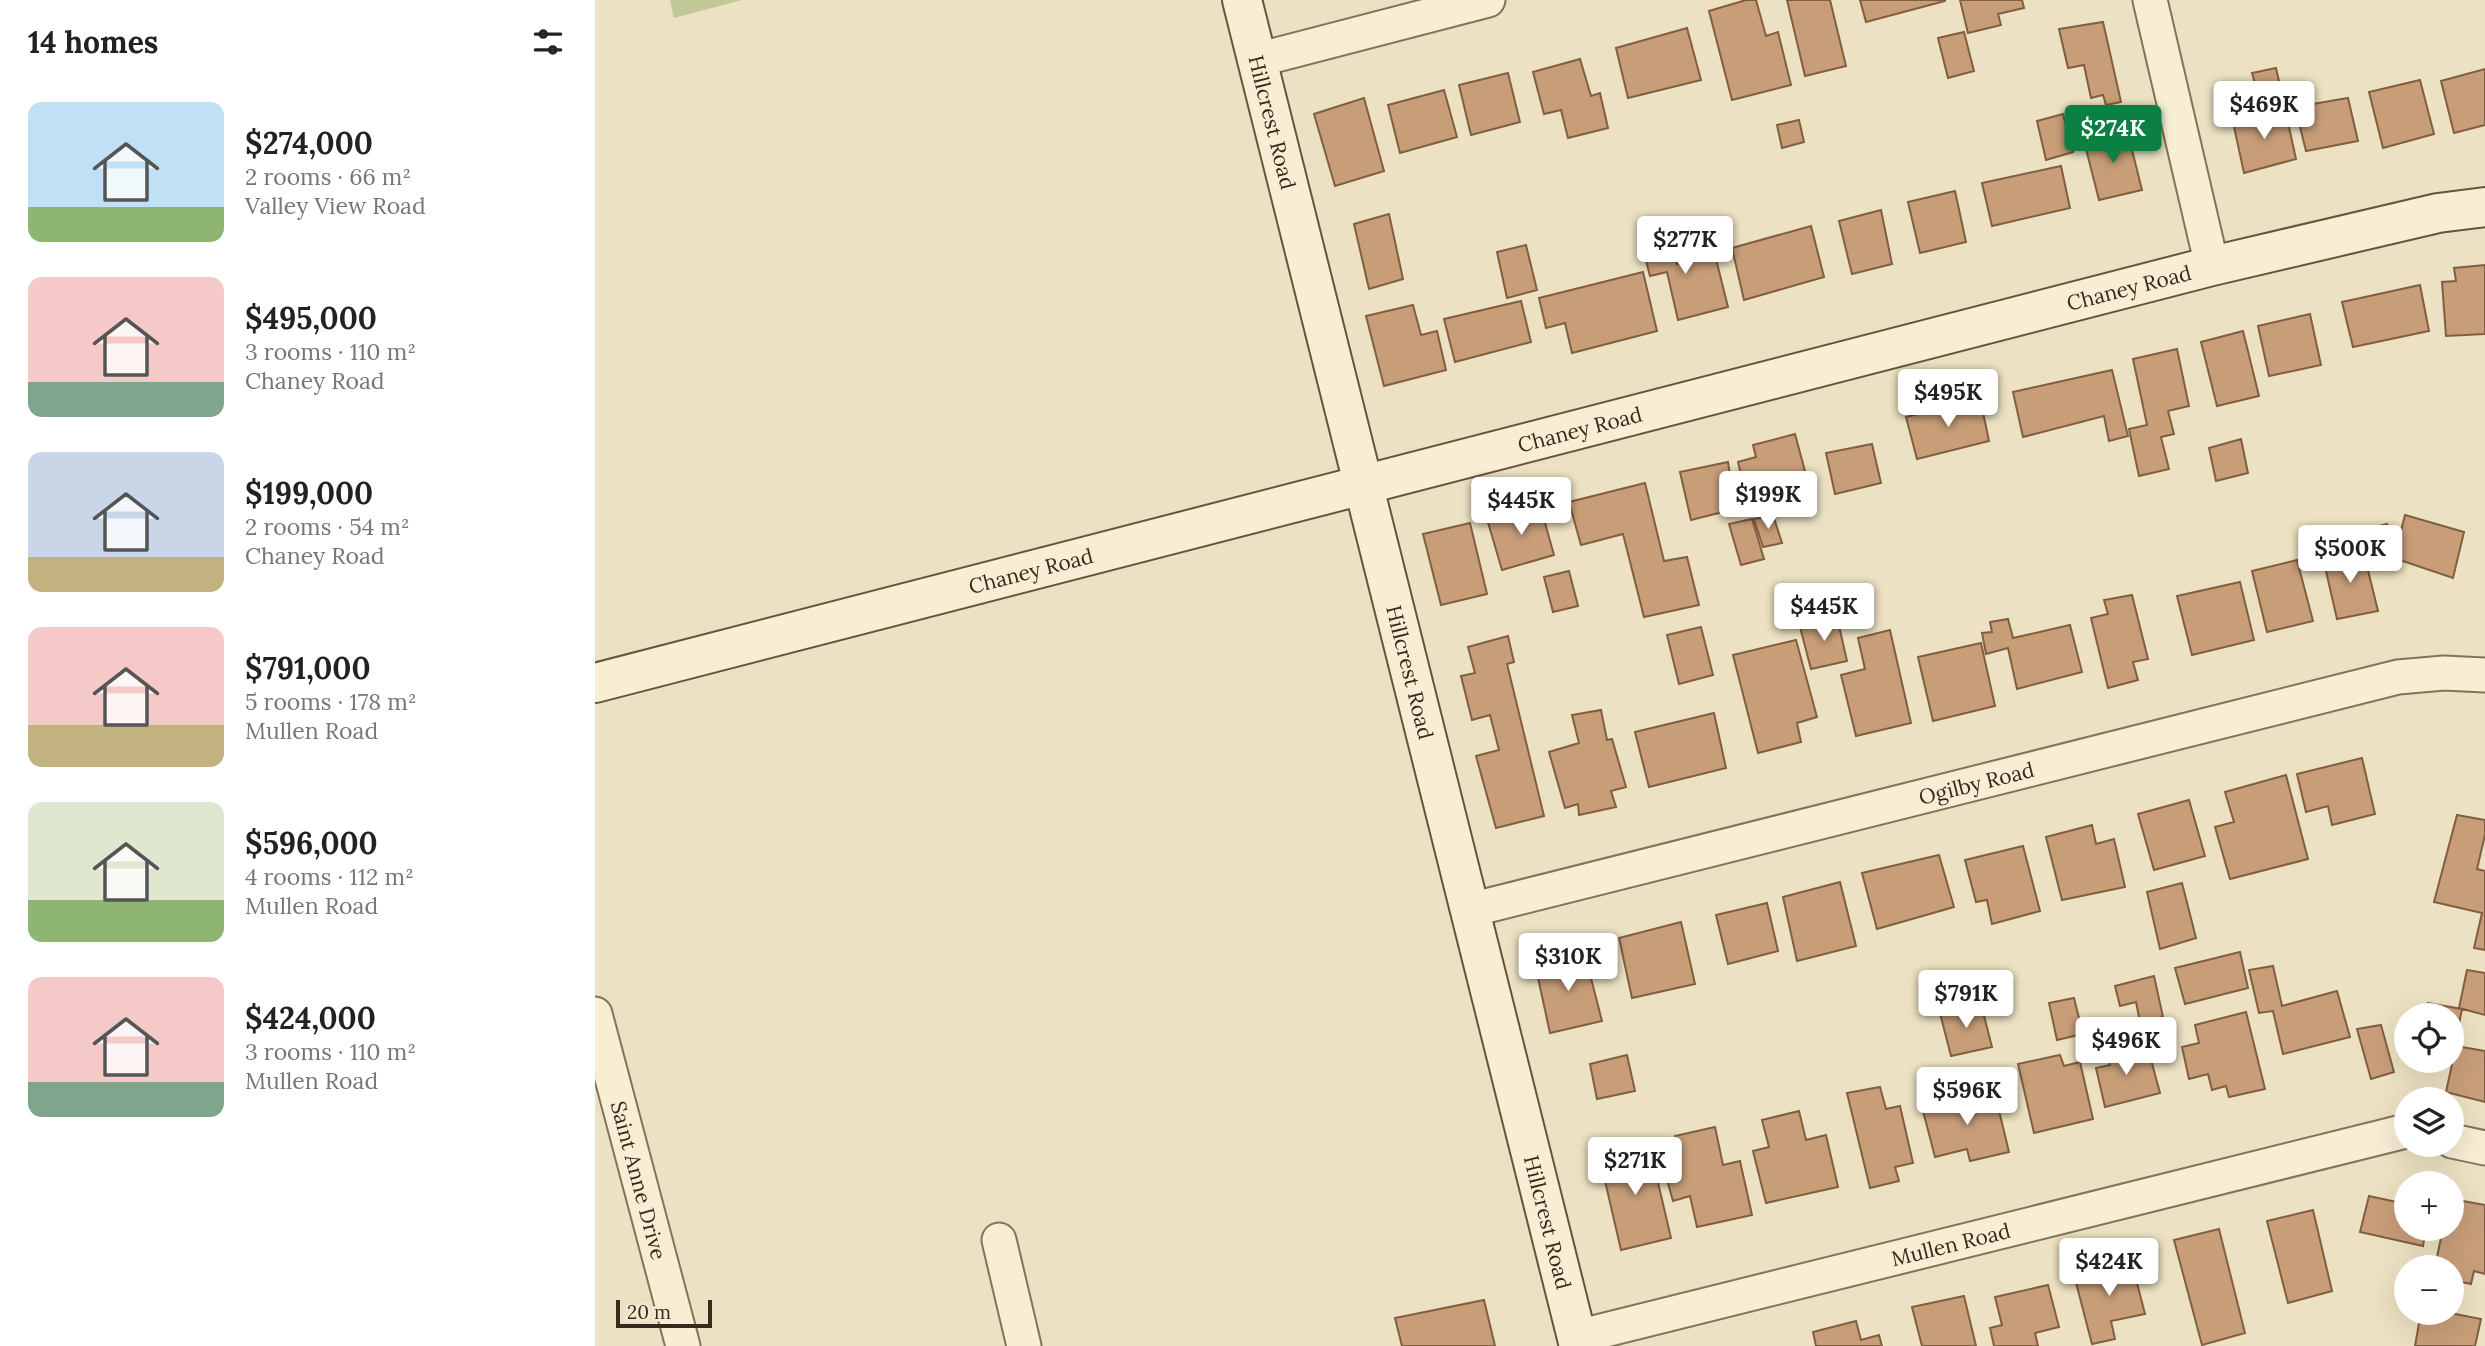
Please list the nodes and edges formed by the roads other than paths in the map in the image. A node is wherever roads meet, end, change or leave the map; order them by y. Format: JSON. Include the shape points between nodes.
{"nodes":[{"id":1,"x":1242,"y":0,"type":"edge"},
{"id":2,"x":1488,"y":0,"type":"edge"},
{"id":3,"x":2150,"y":0,"type":"edge"},
{"id":4,"x":1257,"y":60,"type":"junction"},
{"id":5,"x":2485,"y":207,"type":"edge"},
{"id":6,"x":2212,"y":266,"type":"junction"},
{"id":7,"x":1364,"y":487,"type":"junction"},
{"id":8,"x":2485,"y":675,"type":"edge"},
{"id":9,"x":595,"y":683,"type":"edge"},
{"id":10,"x":1470,"y":910,"type":"junction"},
{"id":11,"x":595,"y":1014,"type":"edge"},
{"id":12,"x":2394,"y":1134,"type":"edge"},
{"id":13,"x":2464,"y":1144,"type":"edge"},
{"id":14,"x":2485,"y":1148,"type":"edge"},
{"id":15,"x":999,"y":1240,"type":"dead end"},
{"id":16,"x":1578,"y":1341,"type":"edge"},
{"id":17,"x":683,"y":1346,"type":"edge"},
{"id":18,"x":1024,"y":1346,"type":"edge"}],
"edges":[{"from":1,"to":4,"type":"street","name":"Hillcrest Road"},
{"from":2,"to":4,"type":"street"},
{"from":3,"to":6,"type":"street"},
{"from":4,"to":7,"type":"street","name":"Hillcrest Road"},
{"from":5,"to":6,"type":"street","name":"Chaney Road","via":[[2438,213]]},
{"from":6,"to":7,"type":"street","name":"Chaney Road"},
{"from":7,"to":9,"type":"street","name":"Chaney Road"},
{"from":7,"to":10,"type":"street","name":"Hillcrest Road"},
{"from":8,"to":10,"type":"street","name":"Ogilby Road","via":[[2398,677]]},
{"from":10,"to":16,"type":"street","name":"Hillcrest Road"},
{"from":11,"to":17,"type":"street","name":"Saint Anne Drive"},
{"from":12,"to":16,"type":"street","name":"Mullen Road"},
{"from":13,"to":14,"type":"street"},
{"from":15,"to":18,"type":"street"}]}
